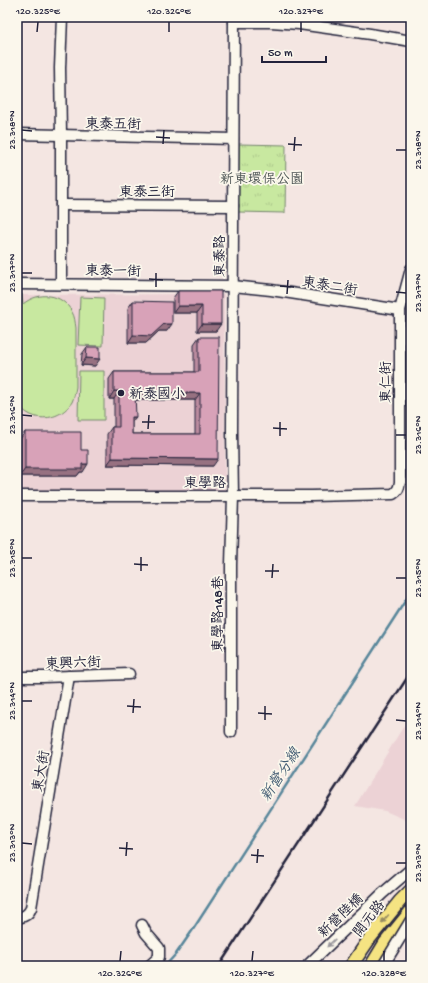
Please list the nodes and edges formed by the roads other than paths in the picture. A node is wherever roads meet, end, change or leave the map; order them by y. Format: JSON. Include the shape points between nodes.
{"nodes":[{"id":1,"x":62,"y":17,"type":"edge"},
{"id":2,"x":234,"y":20,"type":"edge"},
{"id":3,"x":411,"y":40,"type":"edge"},
{"id":4,"x":17,"y":134,"type":"edge"},
{"id":5,"x":61,"y":135,"type":"junction"},
{"id":6,"x":233,"y":139,"type":"junction"},
{"id":7,"x":61,"y":205,"type":"junction"},
{"id":8,"x":233,"y":206,"type":"junction"},
{"id":9,"x":411,"y":269,"type":"edge"},
{"id":10,"x":60,"y":283,"type":"junction"},
{"id":11,"x":17,"y":284,"type":"edge"},
{"id":12,"x":233,"y":286,"type":"junction"},
{"id":13,"x":400,"y":310,"type":"junction"},
{"id":14,"x":393,"y":494,"type":"joint"},
{"id":15,"x":17,"y":496,"type":"edge"},
{"id":16,"x":233,"y":496,"type":"junction"},
{"id":17,"x":129,"y":674,"type":"dead end"},
{"id":18,"x":70,"y":676,"type":"junction"},
{"id":19,"x":17,"y":677,"type":"edge"},
{"id":20,"x":231,"y":732,"type":"dead end"},
{"id":21,"x":411,"y":869,"type":"edge"},
{"id":22,"x":411,"y":890,"type":"edge"},
{"id":23,"x":362,"y":906,"type":"dead end"},
{"id":24,"x":411,"y":911,"type":"edge"},
{"id":25,"x":21,"y":917,"type":"edge"},
{"id":26,"x":411,"y":920,"type":"edge"},
{"id":27,"x":142,"y":925,"type":"dead end"},
{"id":28,"x":353,"y":925,"type":"dead end"},
{"id":29,"x":149,"y":966,"type":"edge"},
{"id":30,"x":307,"y":966,"type":"edge"},
{"id":31,"x":351,"y":966,"type":"edge"},
{"id":32,"x":371,"y":966,"type":"edge"},
{"id":33,"x":383,"y":966,"type":"edge"}],
"edges":[{"from":1,"to":5,"type":"street"},
{"from":2,"to":3,"type":"street","via":[[299,24]]},
{"from":2,"to":6,"type":"street","name":"東泰路"},
{"from":4,"to":5,"type":"street","name":"東泰五街"},
{"from":5,"to":6,"type":"street","name":"東泰五街"},
{"from":5,"to":7,"type":"street"},
{"from":6,"to":8,"type":"street","name":"東泰路"},
{"from":7,"to":8,"type":"street","name":"東泰三街"},
{"from":7,"to":10,"type":"street"},
{"from":8,"to":12,"type":"street","name":"東泰路"},
{"from":9,"to":13,"type":"street","name":"東仁街"},
{"from":10,"to":11,"type":"street","name":"東泰一街"},
{"from":10,"to":12,"type":"street","name":"東泰一街"},
{"from":12,"to":13,"type":"street","name":"東泰二街"},
{"from":12,"to":16,"type":"street","name":"東泰路"},
{"from":13,"to":14,"type":"street","name":"東仁街","via":[[400,482],[399,488]]},
{"from":14,"to":16,"type":"street","name":"東學路"},
{"from":15,"to":16,"type":"street","name":"東學路"},
{"from":16,"to":20,"type":"street","name":"東學路148巷"},
{"from":17,"to":18,"type":"street","name":"東興六街"},
{"from":18,"to":19,"type":"street","name":"東興六街"},
{"from":18,"to":25,"type":"street","name":"東大街","via":[[31,908]]},
{"from":21,"to":30,"type":"street","name":"新營陸橋","one_way":true,"bridge":true},
{"from":22,"to":31,"type":"main road","name":"開元路","one_way":true,"via":[[370,938]]},
{"from":23,"to":28,"type":"street"},
{"from":24,"to":32,"type":"main road","name":"開元路","via":[[385,943]]},
{"from":26,"to":33,"type":"street","bridge":true},
{"from":27,"to":29,"type":"street","via":[[159,948],[159,957]]}]}
